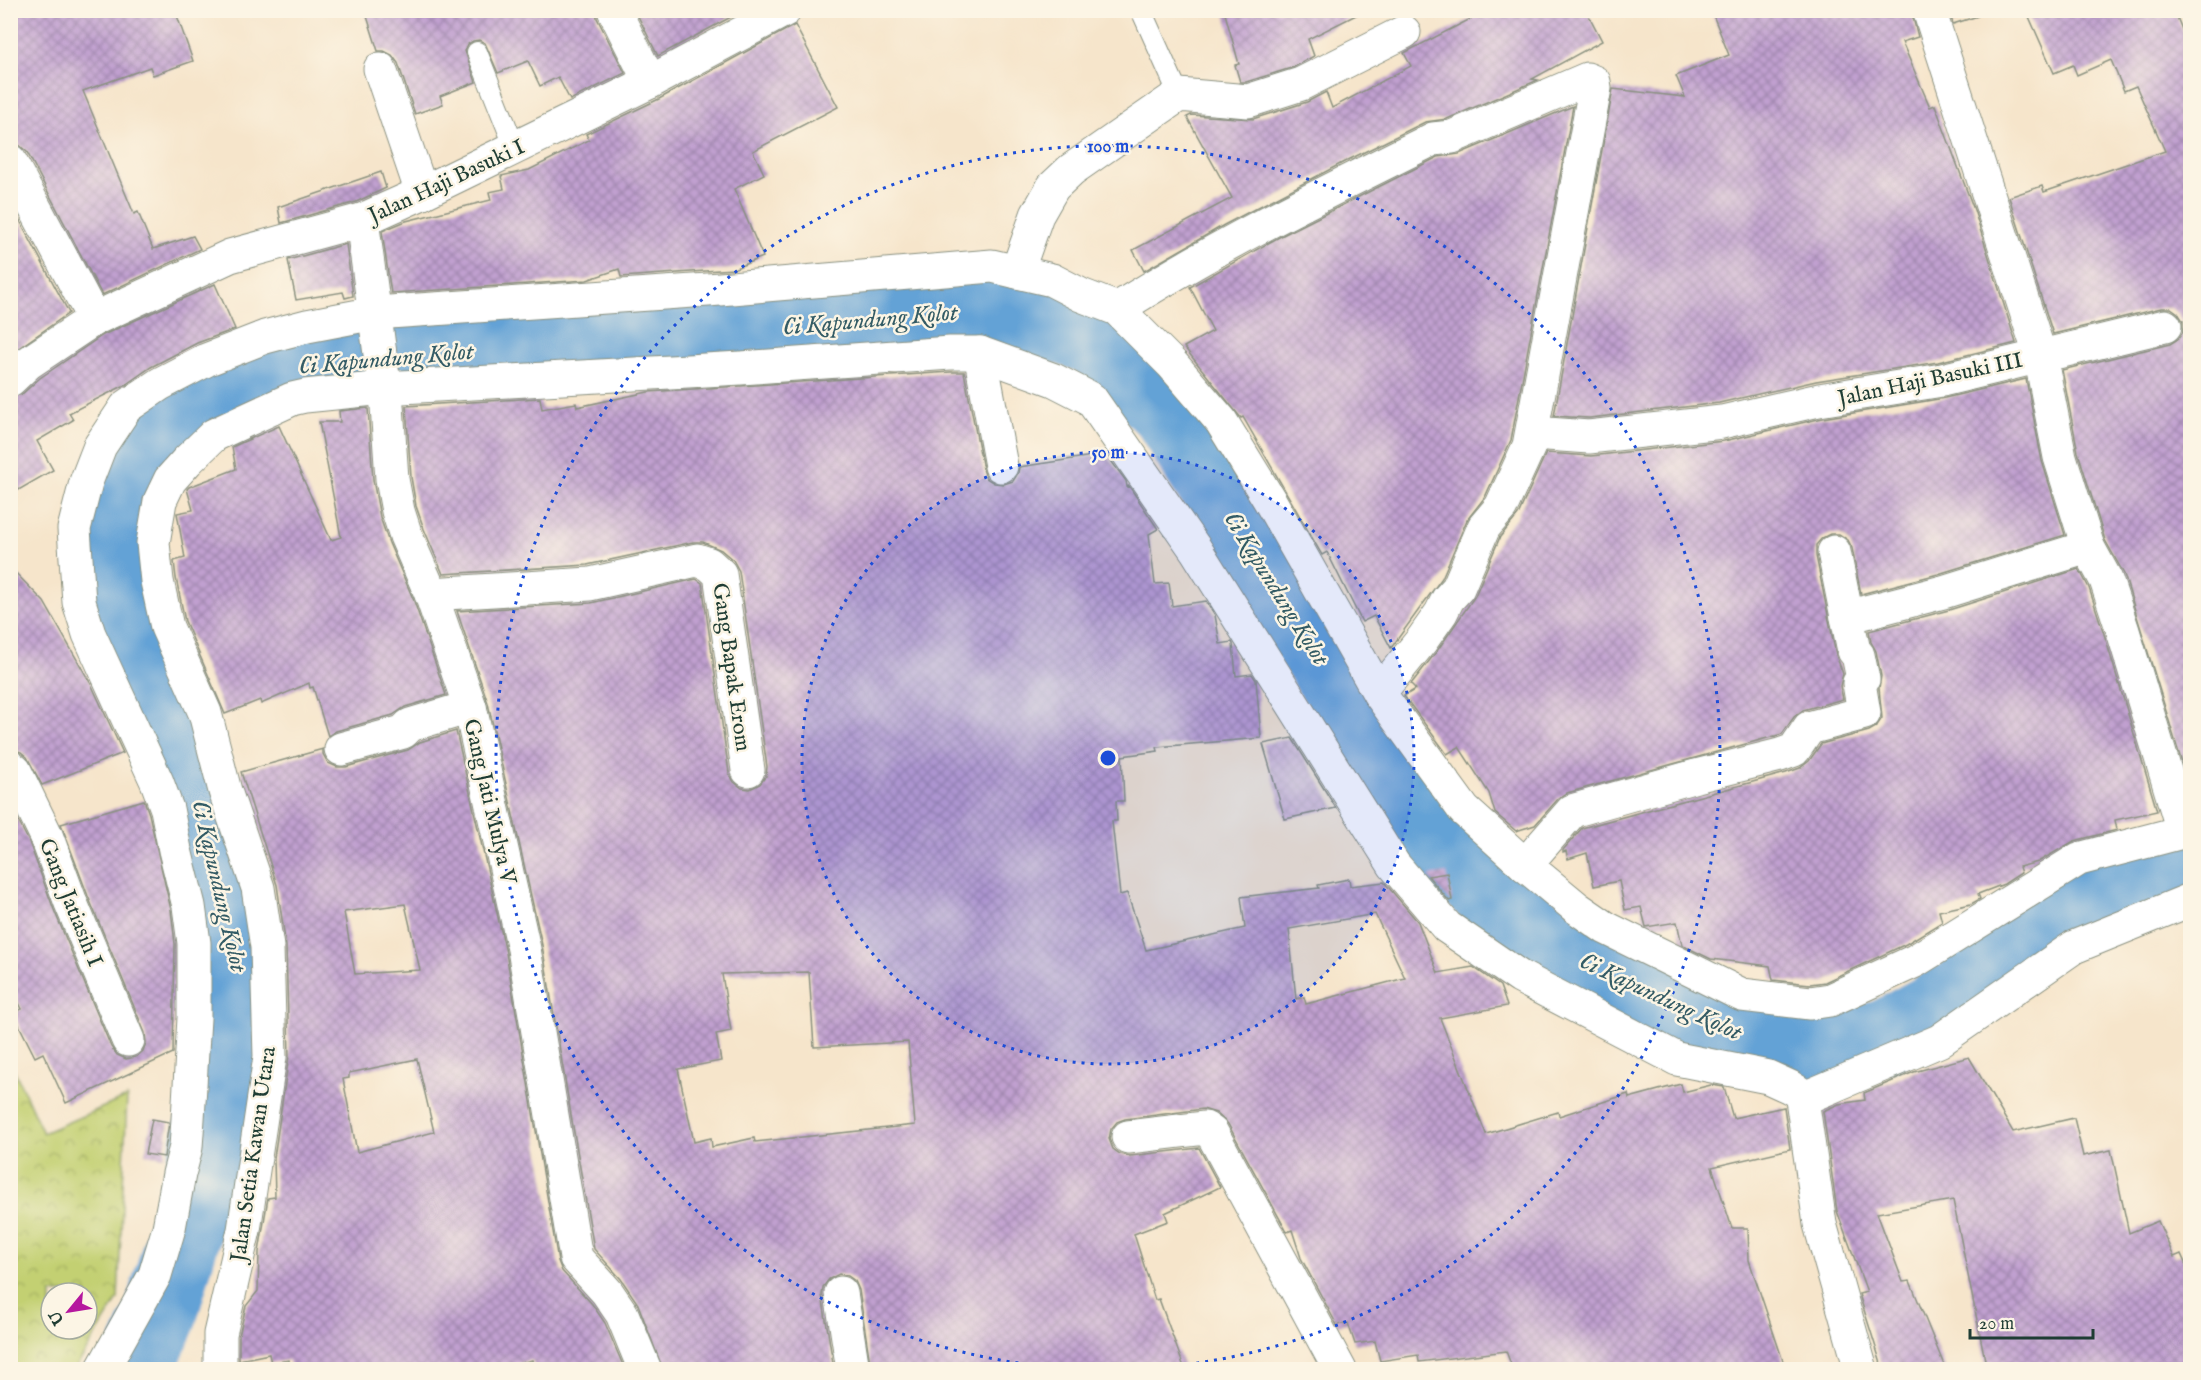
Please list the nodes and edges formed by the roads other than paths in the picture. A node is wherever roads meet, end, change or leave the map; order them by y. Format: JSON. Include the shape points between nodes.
{"nodes":[{"id":1,"x":614,"y":10,"type":"edge"},
{"id":2,"x":785,"y":10,"type":"edge"},
{"id":3,"x":1141,"y":10,"type":"edge"},
{"id":4,"x":1929,"y":10,"type":"edge"},
{"id":5,"x":1404,"y":32,"type":"dead end"},
{"id":6,"x":477,"y":52,"type":"dead end"},
{"id":7,"x":380,"y":69,"type":"dead end"},
{"id":8,"x":650,"y":82,"type":"junction"},
{"id":9,"x":1179,"y":95,"type":"junction"},
{"id":10,"x":515,"y":148,"type":"junction"},
{"id":11,"x":10,"y":161,"type":"edge"},
{"id":12,"x":422,"y":193,"type":"junction"},
{"id":13,"x":362,"y":220,"type":"junction"},
{"id":14,"x":1017,"y":272,"type":"junction"},
{"id":15,"x":1117,"y":309,"type":"junction"},
{"id":16,"x":94,"y":319,"type":"junction"},
{"id":17,"x":376,"y":321,"type":"junction"},
{"id":18,"x":2164,"y":326,"type":"dead end"},
{"id":19,"x":980,"y":353,"type":"junction"},
{"id":20,"x":2040,"y":355,"type":"junction"},
{"id":21,"x":10,"y":380,"type":"edge"},
{"id":22,"x":383,"y":380,"type":"junction"},
{"id":23,"x":1533,"y":432,"type":"junction"},
{"id":24,"x":1001,"y":465,"type":"dead end"},
{"id":25,"x":2088,"y":548,"type":"junction"},
{"id":26,"x":1834,"y":552,"type":"dead end"},
{"id":27,"x":431,"y":594,"type":"junction"},
{"id":28,"x":1847,"y":618,"type":"junction"},
{"id":29,"x":1379,"y":693,"type":"junction"},
{"id":30,"x":470,"y":707,"type":"junction"},
{"id":31,"x":341,"y":749,"type":"dead end"},
{"id":32,"x":10,"y":767,"type":"edge"},
{"id":33,"x":748,"y":770,"type":"dead end"},
{"id":34,"x":2187,"y":830,"type":"edge"},
{"id":35,"x":1525,"y":865,"type":"junction"},
{"id":36,"x":2190,"y":900,"type":"edge"},
{"id":37,"x":128,"y":1040,"type":"dead end"},
{"id":38,"x":1802,"y":1099,"type":"junction"},
{"id":39,"x":1128,"y":1137,"type":"dead end"},
{"id":40,"x":841,"y":1293,"type":"dead end"},
{"id":41,"x":102,"y":1370,"type":"edge"},
{"id":42,"x":220,"y":1370,"type":"edge"},
{"id":43,"x":645,"y":1370,"type":"edge"},
{"id":44,"x":853,"y":1370,"type":"edge"},
{"id":45,"x":1340,"y":1370,"type":"edge"},
{"id":46,"x":1861,"y":1370,"type":"edge"}],
"edges":[{"from":1,"to":8,"type":"street"},
{"from":2,"to":8,"type":"street","name":"Jalan Haji Basuki I"},
{"from":3,"to":9,"type":"lane"},
{"from":4,"to":20,"type":"street","name":"Jalan Haji Basuki III"},
{"from":5,"to":9,"type":"street","via":[[1301,84],[1248,101]]},
{"from":6,"to":10,"type":"lane"},
{"from":7,"to":12,"type":"street"},
{"from":8,"to":10,"type":"street","name":"Jalan Haji Basuki I"},
{"from":9,"to":14,"type":"street","via":[[1071,170],[1053,187],[1037,215]]},
{"from":10,"to":12,"type":"street","name":"Jalan Haji Basuki I"},
{"from":11,"to":16,"type":"street"},
{"from":12,"to":13,"type":"street","name":"Jalan Haji Basuki I"},
{"from":13,"to":16,"type":"street","name":"Jalan Haji Basuki I","via":[[230,256]]},
{"from":13,"to":17,"type":"street","name":"Gang Jati Mulya V"},
{"from":14,"to":15,"type":"street","via":[[1052,280]]},
{"from":14,"to":17,"type":"street","via":[[992,266]]},
{"from":15,"to":23,"type":"street","via":[[1173,273],[1297,206],[1433,139],[1452,137],[1587,79],[1594,82],[1595,88]]},
{"from":15,"to":29,"type":"street","via":[[1221,421]]},
{"from":16,"to":21,"type":"street","name":"Jalan Haji Basuki I","via":[[28,363]]},
{"from":17,"to":22,"type":"street","name":"Gang Jati Mulya V"},
{"from":17,"to":41,"type":"street","via":[[307,326],[265,338],[206,360],[143,395],[126,407],[100,446],[76,520],[80,602],[89,634],[167,809],[194,943],[188,1128],[169,1228],[155,1275]]},
{"from":18,"to":20,"type":"street"},
{"from":19,"to":22,"type":"street","name":"Jalan Setia Kawan Utara","via":[[730,369]]},
{"from":19,"to":24,"type":"street"},
{"from":19,"to":38,"type":"street","via":[[1054,380],[1091,399],[1196,550],[1394,865],[1447,927],[1520,977],[1677,1059],[1768,1077],[1798,1092]]},
{"from":20,"to":23,"type":"street","name":"Jalan Haji Basuki III","via":[[1942,380],[1819,400],[1722,422],[1590,437]]},
{"from":20,"to":25,"type":"street","via":[[2060,457]]},
{"from":22,"to":27,"type":"street","name":"Gang Jati Mulya V","via":[[398,511]]},
{"from":22,"to":42,"type":"street","name":"Jalan Setia Kawan Utara","via":[[292,399],[214,435],[170,480],[160,501],[153,543],[167,627],[205,712],[225,791],[258,888],[267,947],[270,1057],[244,1230],[220,1334]]},
{"from":23,"to":29,"type":"street","via":[[1502,507],[1484,527],[1458,588]]},
{"from":25,"to":28,"type":"street"},
{"from":25,"to":34,"type":"street","via":[[2106,580]]},
{"from":26,"to":28,"type":"street"},
{"from":27,"to":30,"type":"street","name":"Gang Jati Mulya V"},
{"from":27,"to":33,"type":"street","name":"Gang Bapak Erom","via":[[590,584],[697,560],[709,564],[720,574]]},
{"from":28,"to":35,"type":"street","via":[[1863,679],[1859,683],[1864,713],[1808,729],[1794,750],[1780,755],[1572,811]]},
{"from":29,"to":35,"type":"street","via":[[1464,810]]},
{"from":30,"to":31,"type":"street","via":[[410,725],[403,732]]},
{"from":30,"to":43,"type":"street","name":"Gang Jati Mulya V","via":[[524,949],[576,1258],[622,1314]]},
{"from":32,"to":37,"type":"street","name":"Gang Jatiasih I","via":[[46,836]]},
{"from":34,"to":35,"type":"street","via":[[2079,859],[1915,961],[1830,1000],[1810,1003],[1742,995],[1606,928]]},
{"from":36,"to":38,"type":"street","via":[[2074,947],[1939,1041]]},
{"from":38,"to":46,"type":"street","via":[[1820,1224]]},
{"from":39,"to":45,"type":"street","via":[[1204,1128],[1212,1133]]},
{"from":40,"to":44,"type":"street"}]}
